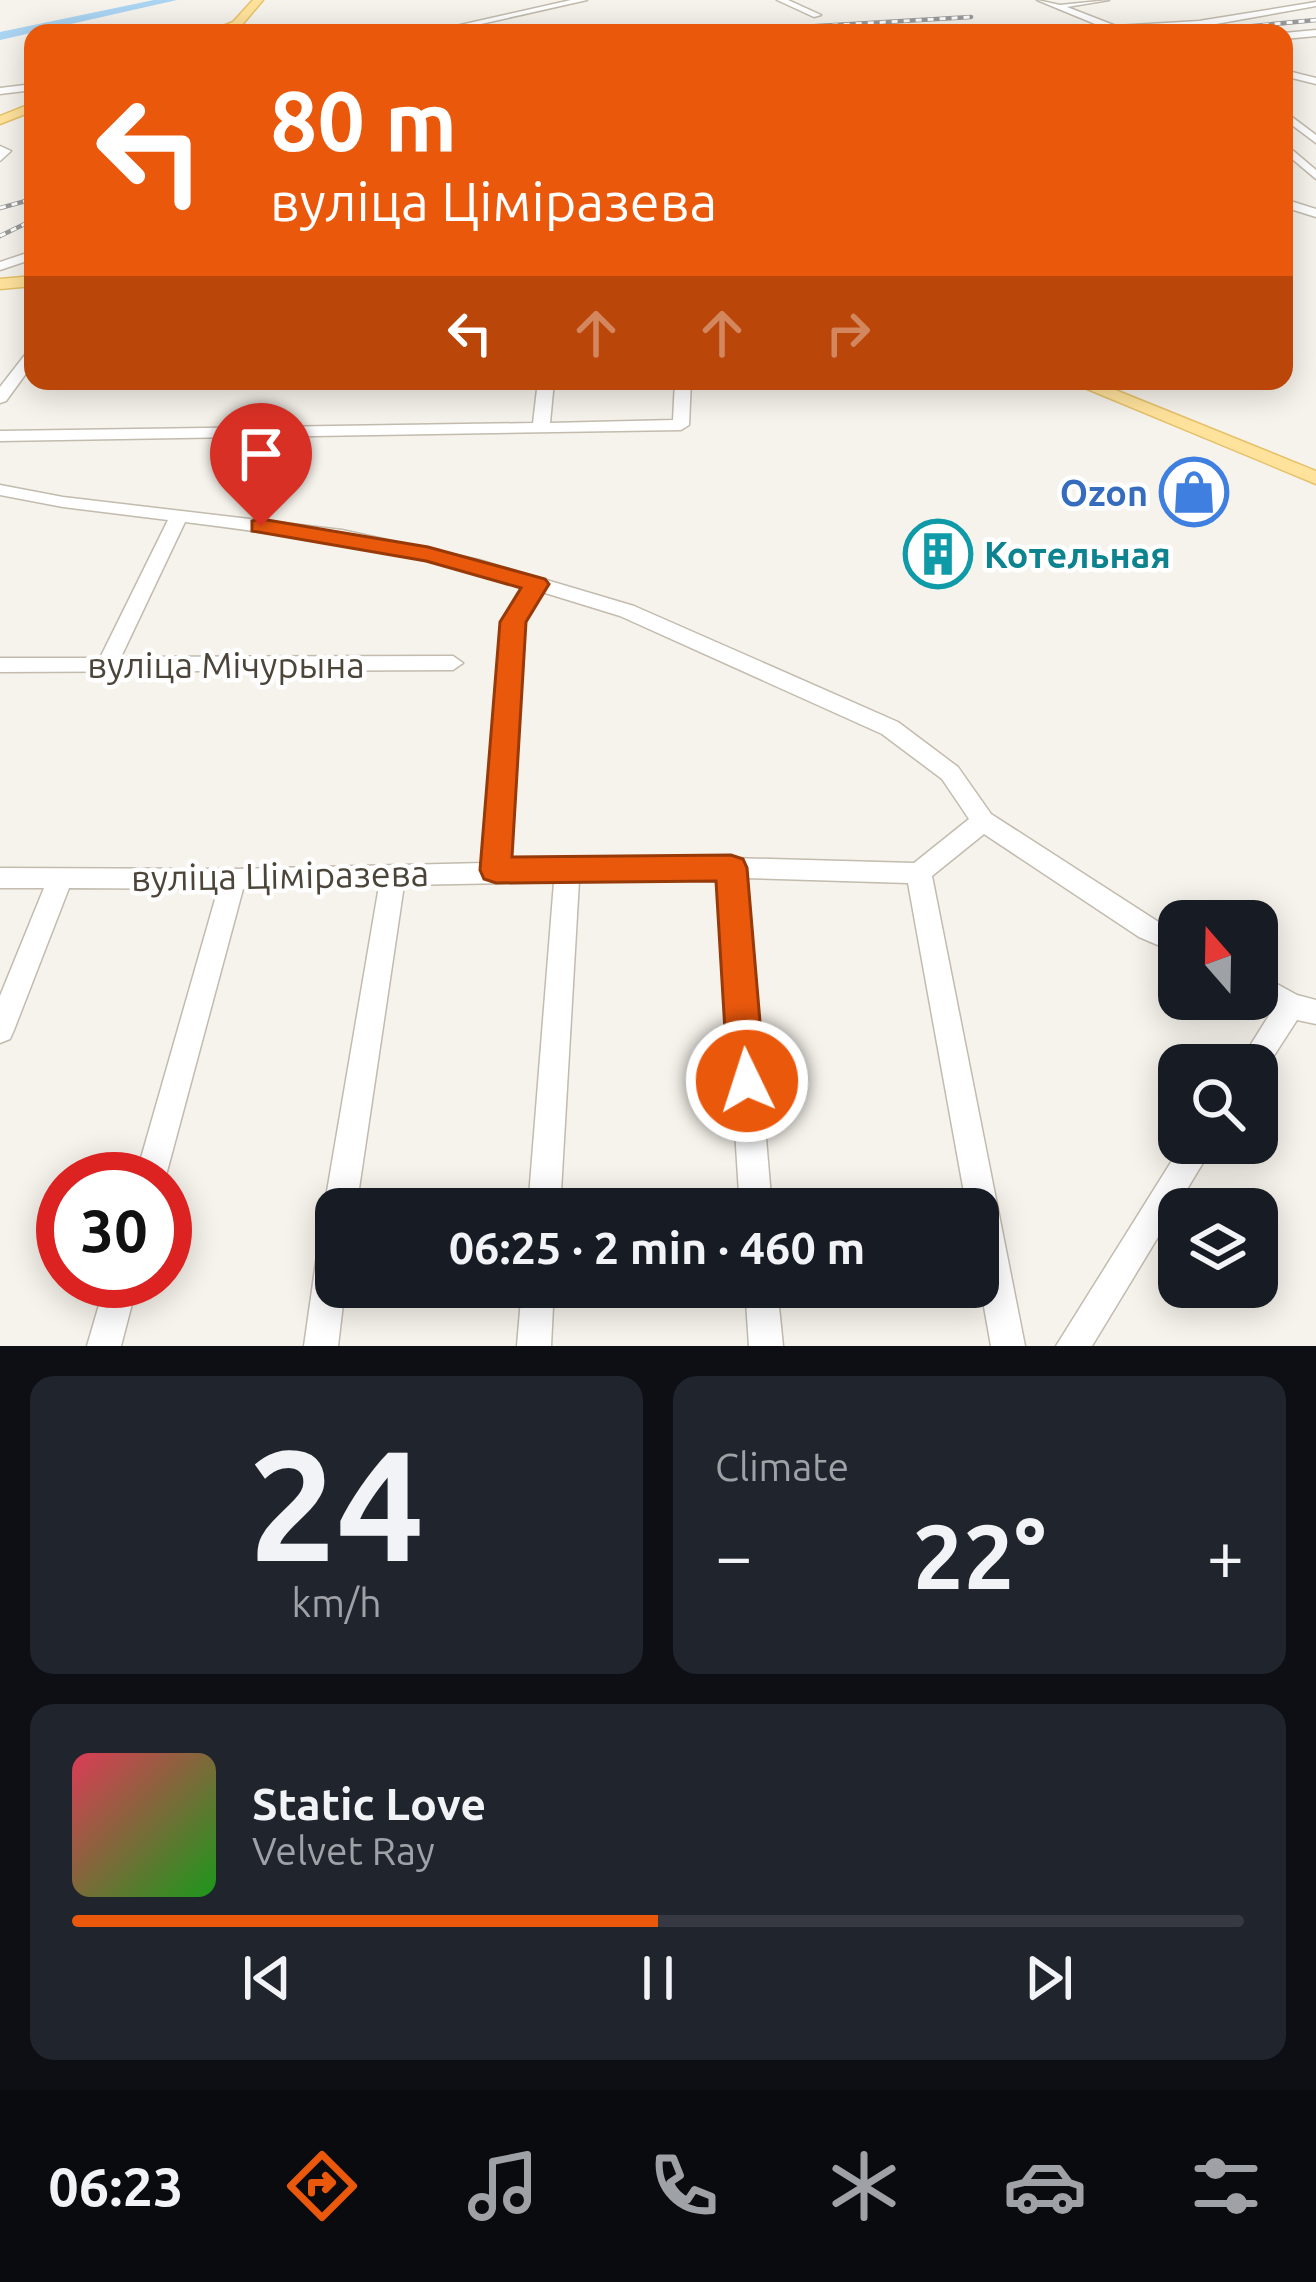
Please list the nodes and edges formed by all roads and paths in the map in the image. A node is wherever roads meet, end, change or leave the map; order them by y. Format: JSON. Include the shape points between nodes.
{"nodes":[{"id":1,"x":583,"y":0,"type":"edge"},
{"id":2,"x":781,"y":0,"type":"edge"},
{"id":3,"x":1041,"y":0,"type":"edge"},
{"id":4,"x":1105,"y":0,"type":"edge"},
{"id":5,"x":1304,"y":0,"type":"edge"},
{"id":6,"x":1316,"y":4,"type":"edge"},
{"id":7,"x":1058,"y":6,"type":"junction"},
{"id":8,"x":817,"y":15,"type":"dead end"},
{"id":9,"x":471,"y":24,"type":"edge"},
{"id":10,"x":1103,"y":24,"type":"edge"},
{"id":11,"x":1195,"y":24,"type":"edge"},
{"id":12,"x":24,"y":365,"type":"edge"},
{"id":13,"x":545,"y":390,"type":"edge"},
{"id":14,"x":683,"y":390,"type":"edge"},
{"id":15,"x":1099,"y":390,"type":"edge"},
{"id":16,"x":0,"y":398,"type":"edge"},
{"id":17,"x":541,"y":428,"type":"junction"},
{"id":18,"x":0,"y":436,"type":"edge"},
{"id":19,"x":1316,"y":478,"type":"edge"},
{"id":20,"x":0,"y":490,"type":"edge"},
{"id":21,"x":179,"y":516,"type":"junction"},
{"id":22,"x":536,"y":584,"type":"junction"},
{"id":23,"x":452,"y":662,"type":"dead end"},
{"id":24,"x":107,"y":664,"type":"junction"},
{"id":25,"x":3,"y":671,"type":"edge"},
{"id":26,"x":983,"y":820,"type":"junction"},
{"id":27,"x":731,"y":868,"type":"junction"},
{"id":28,"x":496,"y":870,"type":"junction"},
{"id":29,"x":567,"y":870,"type":"junction"},
{"id":30,"x":919,"y":873,"type":"junction"},
{"id":31,"x":393,"y":874,"type":"junction"},
{"id":32,"x":0,"y":878,"type":"edge"},
{"id":33,"x":62,"y":878,"type":"junction"},
{"id":34,"x":233,"y":879,"type":"junction"},
{"id":35,"x":1158,"y":934,"type":"edge"},
{"id":36,"x":1304,"y":1009,"type":"edge"},
{"id":37,"x":0,"y":1030,"type":"edge"},
{"id":38,"x":1272,"y":1044,"type":"edge"},
{"id":39,"x":157,"y":1152,"type":"edge"},
{"id":40,"x":1187,"y":1164,"type":"edge"},
{"id":41,"x":343,"y":1188,"type":"edge"},
{"id":42,"x":545,"y":1188,"type":"edge"},
{"id":43,"x":754,"y":1188,"type":"edge"},
{"id":44,"x":115,"y":1308,"type":"edge"},
{"id":45,"x":326,"y":1308,"type":"edge"},
{"id":46,"x":537,"y":1308,"type":"edge"},
{"id":47,"x":763,"y":1308,"type":"edge"},
{"id":48,"x":104,"y":1346,"type":"edge"},
{"id":49,"x":321,"y":1346,"type":"edge"},
{"id":50,"x":534,"y":1346,"type":"edge"},
{"id":51,"x":766,"y":1346,"type":"edge"},
{"id":52,"x":1008,"y":1346,"type":"edge"},
{"id":53,"x":1073,"y":1346,"type":"edge"}],
"edges":[{"from":1,"to":9,"type":"street"},
{"from":2,"to":8,"type":"street"},
{"from":3,"to":7,"type":"street"},
{"from":4,"to":7,"type":"street"},
{"from":5,"to":6,"type":"street"},
{"from":6,"to":11,"type":"street"},
{"from":7,"to":10,"type":"street"},
{"from":12,"to":16,"type":"street"},
{"from":13,"to":17,"type":"street"},
{"from":14,"to":17,"type":"street","via":[[681,425]]},
{"from":15,"to":19,"type":"main road"},
{"from":17,"to":18,"type":"street"},
{"from":20,"to":21,"type":"street"},
{"from":21,"to":22,"type":"street","via":[[342,536]]},
{"from":21,"to":24,"type":"street"},
{"from":22,"to":26,"type":"street","via":[[627,611],[890,728],[950,773]]},
{"from":22,"to":28,"type":"street","via":[[513,622]]},
{"from":23,"to":24,"type":"street","name":"вуліца Мічурына"},
{"from":24,"to":25,"type":"street","name":"вуліца Мічурына"},
{"from":26,"to":30,"type":"street"},
{"from":26,"to":35,"type":"street"},
{"from":27,"to":29,"type":"street","name":"вуліца Ціміразева"},
{"from":27,"to":30,"type":"street","name":"вуліца Ціміразева"},
{"from":27,"to":43,"type":"street"},
{"from":28,"to":29,"type":"street","name":"вуліца Ціміразева"},
{"from":28,"to":31,"type":"street","name":"вуліца Ціміразева"},
{"from":29,"to":42,"type":"street"},
{"from":30,"to":52,"type":"street"},
{"from":31,"to":34,"type":"street","name":"вуліца Ціміразева"},
{"from":31,"to":41,"type":"street"},
{"from":32,"to":33,"type":"street","name":"вуліца Ціміразева"},
{"from":33,"to":34,"type":"street","name":"вуліца Ціміразева"},
{"from":33,"to":37,"type":"street"},
{"from":34,"to":39,"type":"street"},
{"from":36,"to":38,"type":"street"},
{"from":40,"to":53,"type":"street"},
{"from":44,"to":48,"type":"street"},
{"from":45,"to":49,"type":"street"},
{"from":46,"to":50,"type":"street"},
{"from":47,"to":51,"type":"street"}]}
